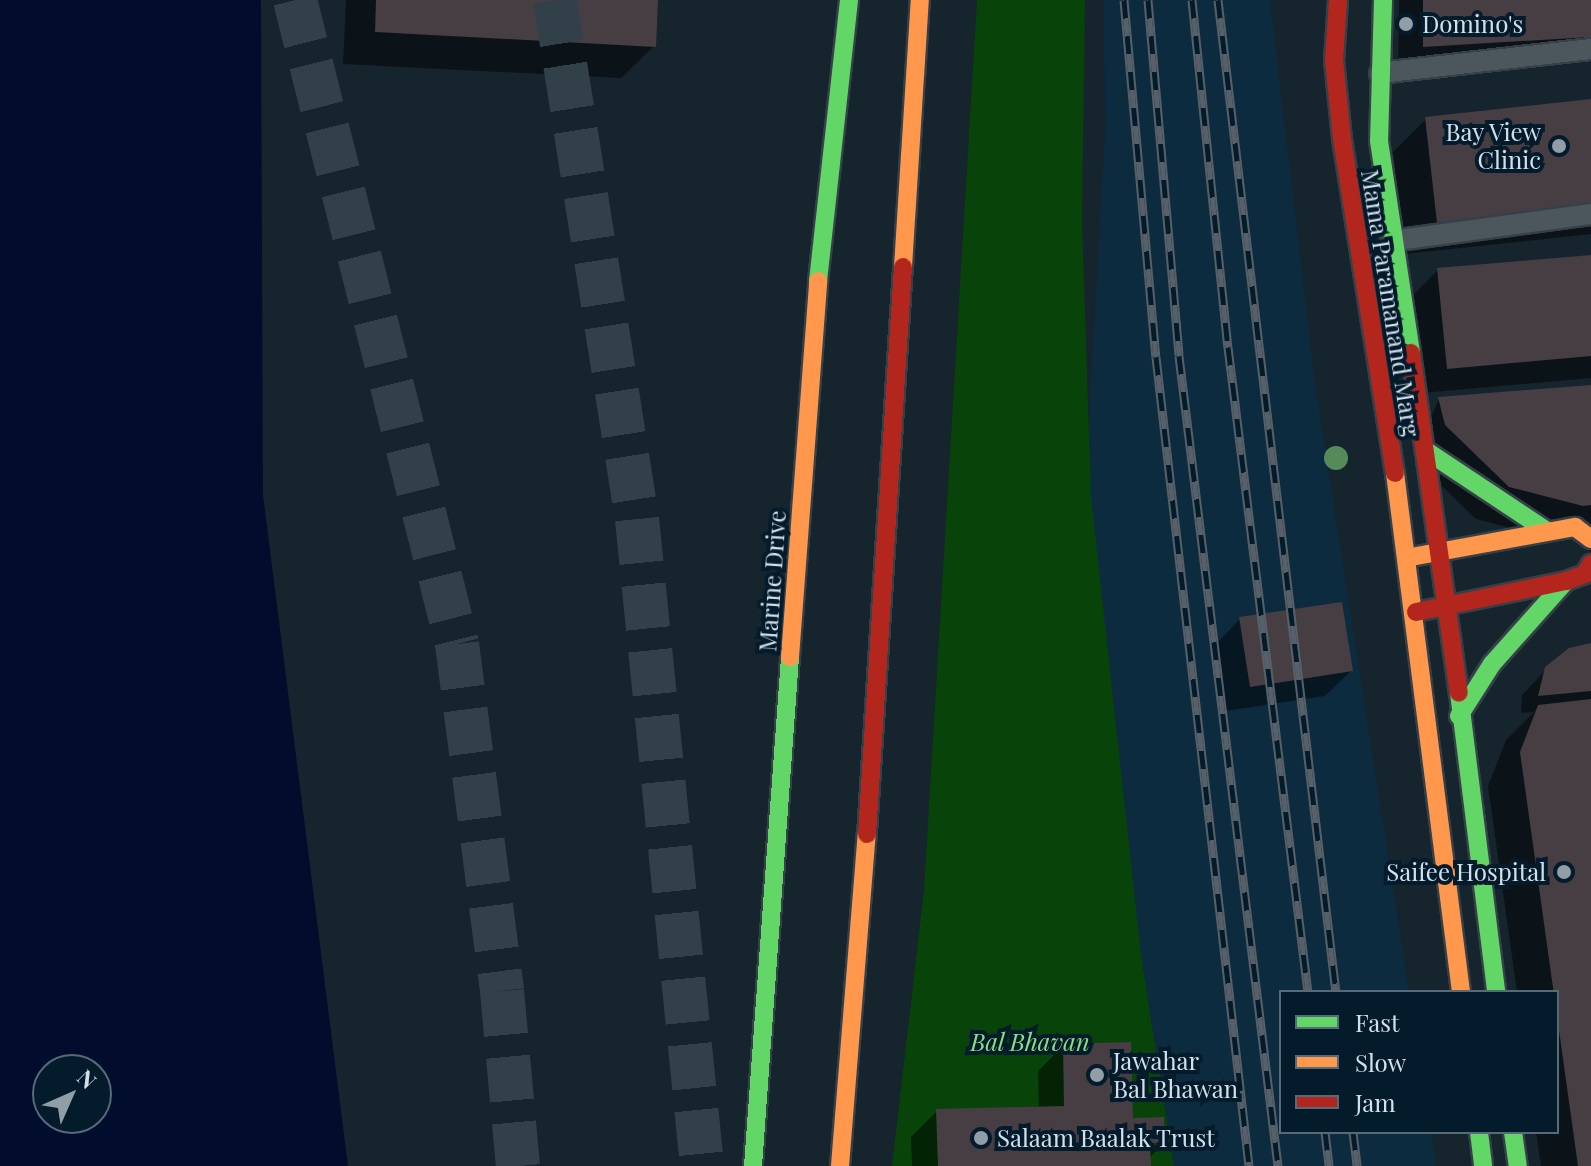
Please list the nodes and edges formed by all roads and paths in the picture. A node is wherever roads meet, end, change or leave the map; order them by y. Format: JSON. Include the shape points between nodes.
{"nodes":[{"id":1,"x":849,"y":0,"type":"edge"},
{"id":2,"x":920,"y":0,"type":"edge"},
{"id":3,"x":1338,"y":0,"type":"edge"},
{"id":4,"x":1383,"y":0,"type":"edge"},
{"id":5,"x":1591,"y":49,"type":"edge"},
{"id":6,"x":1380,"y":73,"type":"junction"},
{"id":7,"x":1591,"y":214,"type":"edge"},
{"id":8,"x":1391,"y":241,"type":"junction"},
{"id":9,"x":1425,"y":450,"type":"junction"},
{"id":10,"x":1547,"y":531,"type":"junction"},
{"id":11,"x":1591,"y":539,"type":"edge"},
{"id":12,"x":1441,"y":551,"type":"junction"},
{"id":13,"x":1409,"y":558,"type":"junction"},
{"id":14,"x":1591,"y":564,"type":"edge"},
{"id":15,"x":1566,"y":581,"type":"junction"},
{"id":16,"x":1445,"y":607,"type":"junction"},
{"id":17,"x":1412,"y":612,"type":"junction"},
{"id":18,"x":1459,"y":716,"type":"junction"},
{"id":19,"x":1461,"y":990,"type":"edge"},
{"id":20,"x":1496,"y":990,"type":"edge"},
{"id":21,"x":1479,"y":1134,"type":"edge"},
{"id":22,"x":1513,"y":1134,"type":"edge"},
{"id":23,"x":753,"y":1166,"type":"edge"},
{"id":24,"x":840,"y":1166,"type":"edge"},
{"id":25,"x":1483,"y":1166,"type":"edge"},
{"id":26,"x":1518,"y":1166,"type":"edge"}],
"edges":[{"from":1,"to":23,"type":"main road","name":"Marine Drive","via":[[822,221]]},
{"from":2,"to":24,"type":"main road","via":[[857,992]]},
{"from":3,"to":13,"type":"main road","name":"Mama Paramanand Marg","via":[[1334,60],[1342,139]]},
{"from":4,"to":6,"type":"main road","name":"Mama Paramanand Marg"},
{"from":5,"to":6,"type":"lane"},
{"from":6,"to":8,"type":"main road","name":"Mama Paramanand Marg","via":[[1379,141]]},
{"from":7,"to":8,"type":"lane"},
{"from":8,"to":9,"type":"main road","name":"Mama Paramanand Marg"},
{"from":9,"to":10,"type":"main road"},
{"from":9,"to":12,"type":"main road","name":"Mama Paramanand Marg"},
{"from":10,"to":11,"type":"main road","via":[[1575,527]]},
{"from":10,"to":12,"type":"main road"},
{"from":12,"to":13,"type":"main road"},
{"from":12,"to":16,"type":"main road","name":"Mama Paramanand Marg"},
{"from":13,"to":17,"type":"main road","name":"Mama Paramanand Marg"},
{"from":14,"to":15,"type":"main road","via":[[1585,574]]},
{"from":15,"to":16,"type":"main road"},
{"from":15,"to":18,"type":"main road","via":[[1492,664]]},
{"from":16,"to":17,"type":"main road"},
{"from":16,"to":18,"type":"main road","name":"Mama Paramanand Marg"},
{"from":17,"to":19,"type":"main road","name":"Mama Paramanand Marg"},
{"from":18,"to":20,"type":"main road","name":"Mama Paramanand Marg"},
{"from":21,"to":25,"type":"main road"},
{"from":22,"to":26,"type":"main road"}]}
